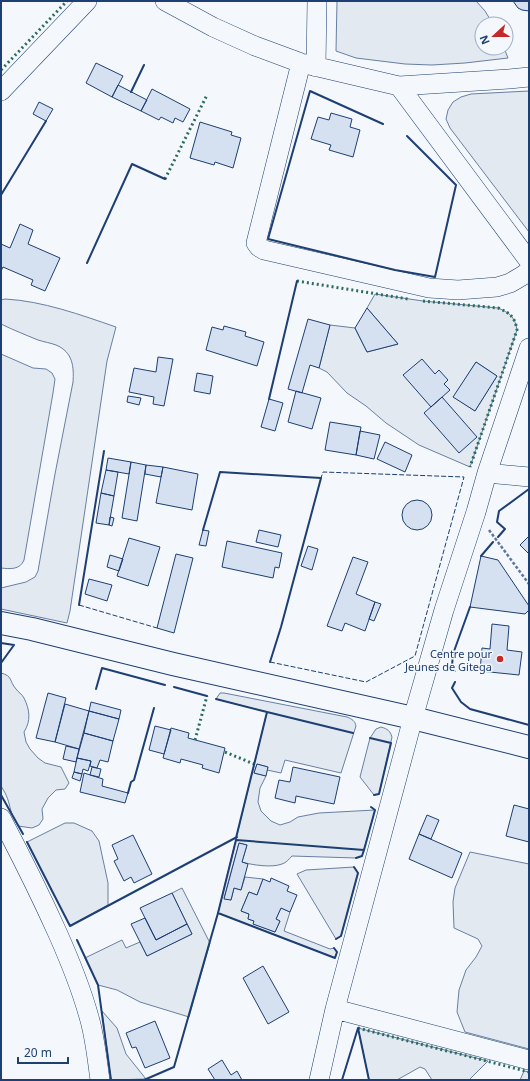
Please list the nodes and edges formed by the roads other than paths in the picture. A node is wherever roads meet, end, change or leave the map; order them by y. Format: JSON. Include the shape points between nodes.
{"nodes":[{"id":1,"x":86,"y":1,"type":"edge"},
{"id":2,"x":165,"y":1,"type":"edge"},
{"id":3,"x":317,"y":1,"type":"edge"},
{"id":4,"x":309,"y":65,"type":"junction"},
{"id":5,"x":529,"y":77,"type":"edge"},
{"id":6,"x":399,"y":86,"type":"junction"},
{"id":7,"x":1,"y":91,"type":"edge"},
{"id":8,"x":529,"y":261,"type":"edge"},
{"id":9,"x":529,"y":271,"type":"edge"},
{"id":10,"x":529,"y":348,"type":"edge"},
{"id":11,"x":487,"y":473,"type":"junction"},
{"id":12,"x":529,"y":477,"type":"edge"},
{"id":13,"x":1,"y":623,"type":"edge"},
{"id":14,"x":413,"y":718,"type":"junction"},
{"id":15,"x":529,"y":747,"type":"edge"},
{"id":16,"x":1,"y":818,"type":"edge"},
{"id":17,"x":335,"y":1009,"type":"junction"},
{"id":18,"x":529,"y":1060,"type":"edge"},
{"id":19,"x":100,"y":1080,"type":"edge"},
{"id":20,"x":319,"y":1080,"type":"edge"}],
"edges":[{"from":1,"to":7,"type":"street"},
{"from":2,"to":4,"type":"street","via":[[255,46]]},
{"from":3,"to":4,"type":"street"},
{"from":4,"to":6,"type":"street"},
{"from":4,"to":9,"type":"street","via":[[256,243],[259,247],[429,288],[458,290],[497,286]]},
{"from":5,"to":6,"type":"street"},
{"from":6,"to":8,"type":"street"},
{"from":10,"to":11,"type":"street"},
{"from":11,"to":12,"type":"street"},
{"from":11,"to":14,"type":"street"},
{"from":13,"to":14,"type":"main road"},
{"from":14,"to":15,"type":"main road"},
{"from":14,"to":17,"type":"street"},
{"from":16,"to":19,"type":"street","via":[[44,902],[80,986],[90,1018]]},
{"from":17,"to":18,"type":"street"},
{"from":17,"to":20,"type":"street"}]}
